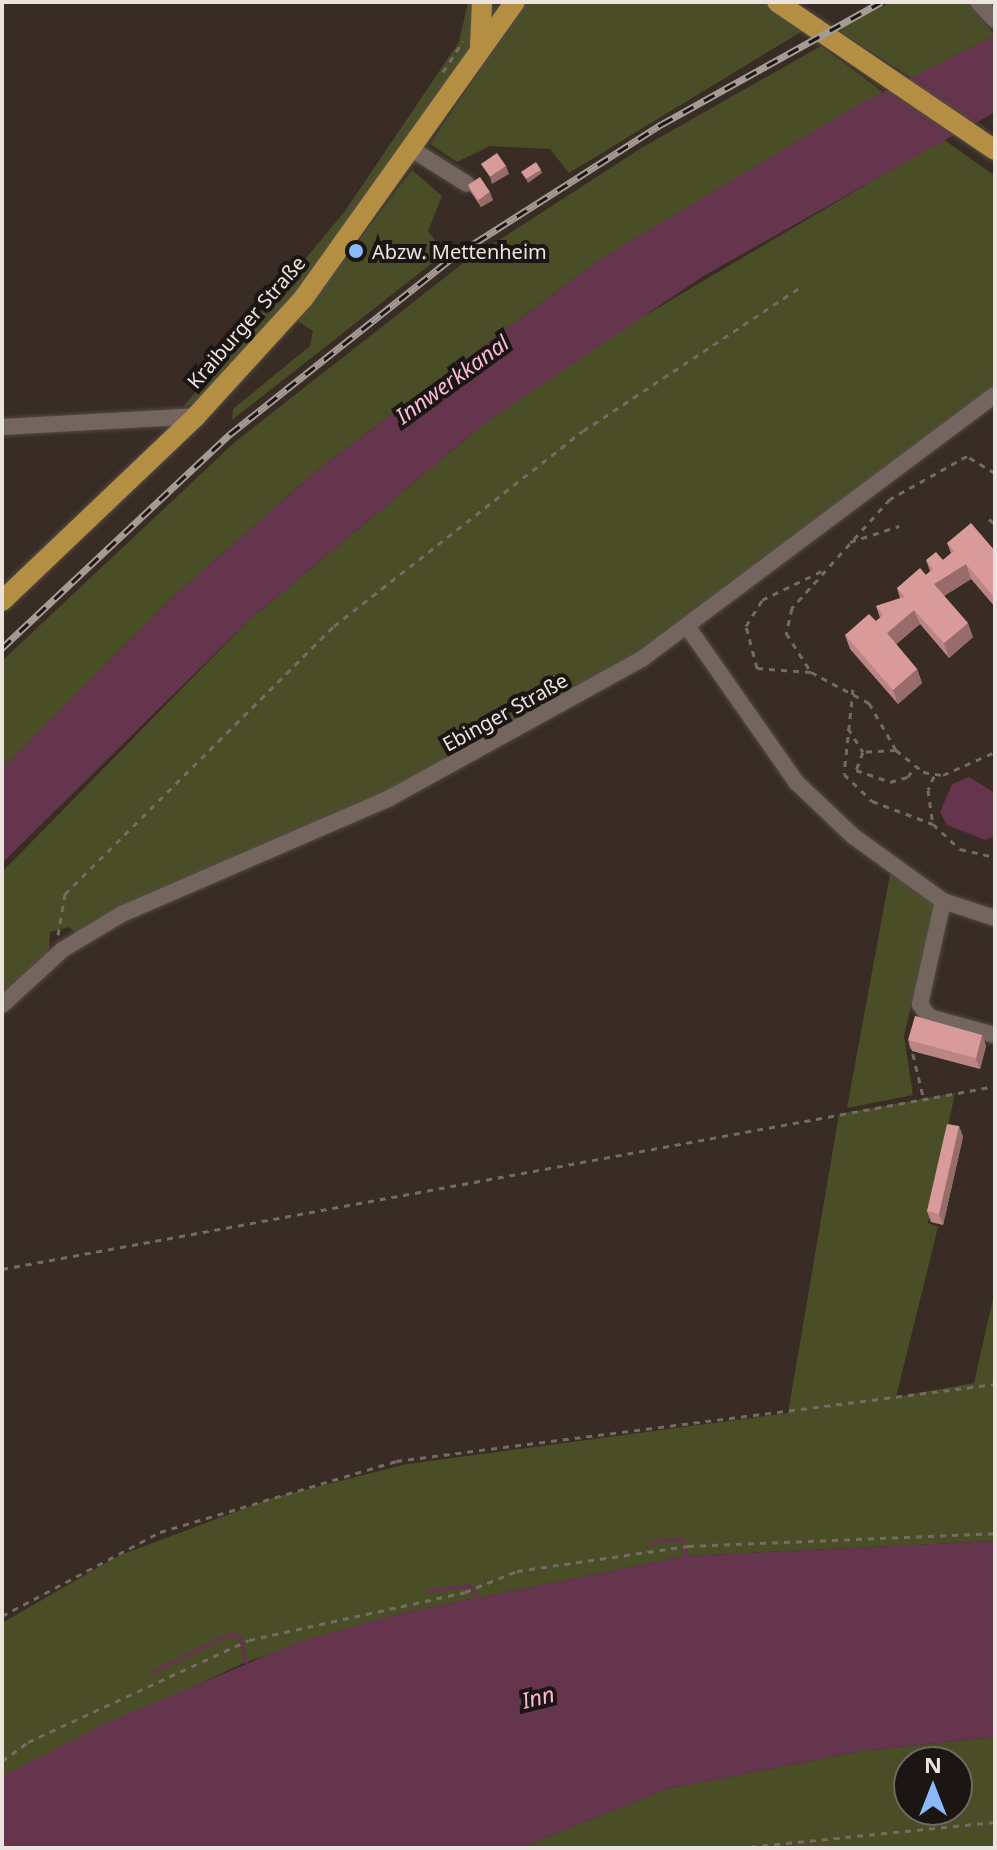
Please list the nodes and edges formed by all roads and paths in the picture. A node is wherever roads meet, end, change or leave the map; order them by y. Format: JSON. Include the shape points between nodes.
{"nodes":[{"id":1,"x":482,"y":2,"type":"edge"},
{"id":2,"x":515,"y":2,"type":"edge"},
{"id":3,"x":777,"y":2,"type":"edge"},
{"id":4,"x":978,"y":2,"type":"edge"},
{"id":5,"x":995,"y":20,"type":"edge"},
{"id":6,"x":472,"y":44,"type":"junction"},
{"id":7,"x":439,"y":77,"type":"dead end"},
{"id":8,"x":410,"y":148,"type":"junction"},
{"id":9,"x":995,"y":150,"type":"edge"},
{"id":10,"x":467,"y":184,"type":"edge"},
{"id":11,"x":305,"y":266,"type":"dead end"},
{"id":12,"x":799,"y":288,"type":"dead end"},
{"id":13,"x":275,"y":303,"type":"dead end"},
{"id":14,"x":995,"y":395,"type":"edge"},
{"id":15,"x":196,"y":416,"type":"junction"},
{"id":16,"x":2,"y":427,"type":"edge"},
{"id":17,"x":995,"y":473,"type":"edge"},
{"id":18,"x":989,"y":519,"type":"dead end"},
{"id":19,"x":995,"y":524,"type":"edge"},
{"id":20,"x":899,"y":526,"type":"dead end"},
{"id":21,"x":850,"y":542,"type":"junction"},
{"id":22,"x":824,"y":570,"type":"junction"},
{"id":23,"x":2,"y":601,"type":"edge"},
{"id":24,"x":689,"y":629,"type":"junction"},
{"id":25,"x":811,"y":672,"type":"junction"},
{"id":26,"x":853,"y":689,"type":"junction"},
{"id":27,"x":848,"y":728,"type":"junction"},
{"id":28,"x":896,"y":750,"type":"junction"},
{"id":29,"x":863,"y":752,"type":"junction"},
{"id":30,"x":995,"y":752,"type":"edge"},
{"id":31,"x":914,"y":767,"type":"junction"},
{"id":32,"x":934,"y":776,"type":"junction"},
{"id":33,"x":933,"y":824,"type":"junction"},
{"id":34,"x":995,"y":857,"type":"edge"},
{"id":35,"x":943,"y":901,"type":"junction"},
{"id":36,"x":995,"y":918,"type":"edge"},
{"id":37,"x":62,"y":950,"type":"junction"},
{"id":38,"x":2,"y":1005,"type":"edge"},
{"id":39,"x":911,"y":1033,"type":"edge"},
{"id":40,"x":995,"y":1035,"type":"edge"},
{"id":41,"x":995,"y":1086,"type":"edge"},
{"id":42,"x":923,"y":1096,"type":"junction"},
{"id":43,"x":2,"y":1269,"type":"edge"},
{"id":44,"x":995,"y":1384,"type":"edge"},
{"id":45,"x":995,"y":1533,"type":"edge"},
{"id":46,"x":2,"y":1616,"type":"edge"},
{"id":47,"x":2,"y":1761,"type":"edge"},
{"id":48,"x":995,"y":1822,"type":"edge"},
{"id":49,"x":738,"y":1848,"type":"edge"}],
"edges":[{"from":1,"to":6,"type":"main road"},
{"from":2,"to":6,"type":"main road","name":"Kraiburger Straße"},
{"from":3,"to":9,"type":"main road"},
{"from":4,"to":5,"type":"street"},
{"from":6,"to":7,"type":"path"},
{"from":6,"to":8,"type":"main road","name":"Kraiburger Straße"},
{"from":8,"to":10,"type":"street"},
{"from":8,"to":15,"type":"main road","name":"Kraiburger Straße","via":[[303,299]]},
{"from":11,"to":13,"type":"path"},
{"from":12,"to":37,"type":"path","via":[[583,431],[334,626],[65,894],[56,920]]},
{"from":14,"to":24,"type":"street","name":"Ebinger Straße"},
{"from":15,"to":16,"type":"street"},
{"from":15,"to":23,"type":"main road","name":"Kraiburger Straße"},
{"from":17,"to":21,"type":"path","via":[[967,456],[890,499]]},
{"from":18,"to":19,"type":"path"},
{"from":20,"to":21,"type":"path"},
{"from":21,"to":22,"type":"path"},
{"from":22,"to":25,"type":"path","via":[[787,625],[791,648]]},
{"from":22,"to":25,"type":"path","via":[[762,600],[746,626],[757,668]]},
{"from":24,"to":35,"type":"street","via":[[796,782],[883,861]]},
{"from":24,"to":37,"type":"street","name":"Ebinger Straße","via":[[388,799],[169,892]]},
{"from":25,"to":26,"type":"path"},
{"from":26,"to":27,"type":"path"},
{"from":26,"to":28,"type":"path"},
{"from":27,"to":29,"type":"path"},
{"from":27,"to":33,"type":"path","via":[[841,756],[849,781],[896,813]]},
{"from":28,"to":29,"type":"path"},
{"from":28,"to":31,"type":"path"},
{"from":29,"to":31,"type":"path","via":[[856,770],[872,779],[908,777]]},
{"from":30,"to":32,"type":"path"},
{"from":31,"to":32,"type":"path"},
{"from":32,"to":33,"type":"path","via":[[928,790]]},
{"from":33,"to":34,"type":"path","via":[[960,849]]},
{"from":35,"to":36,"type":"street"},
{"from":35,"to":40,"type":"street","via":[[920,1004],[929,1017]]},
{"from":37,"to":38,"type":"street","name":"Ebinger Straße"},
{"from":39,"to":42,"type":"path","via":[[912,1070]]},
{"from":41,"to":42,"type":"path"},
{"from":42,"to":43,"type":"path"},
{"from":44,"to":46,"type":"path","via":[[396,1461],[160,1532]]},
{"from":45,"to":47,"type":"path","via":[[688,1546],[553,1564],[465,1592],[249,1640],[28,1742]]},
{"from":48,"to":49,"type":"path"}]}
